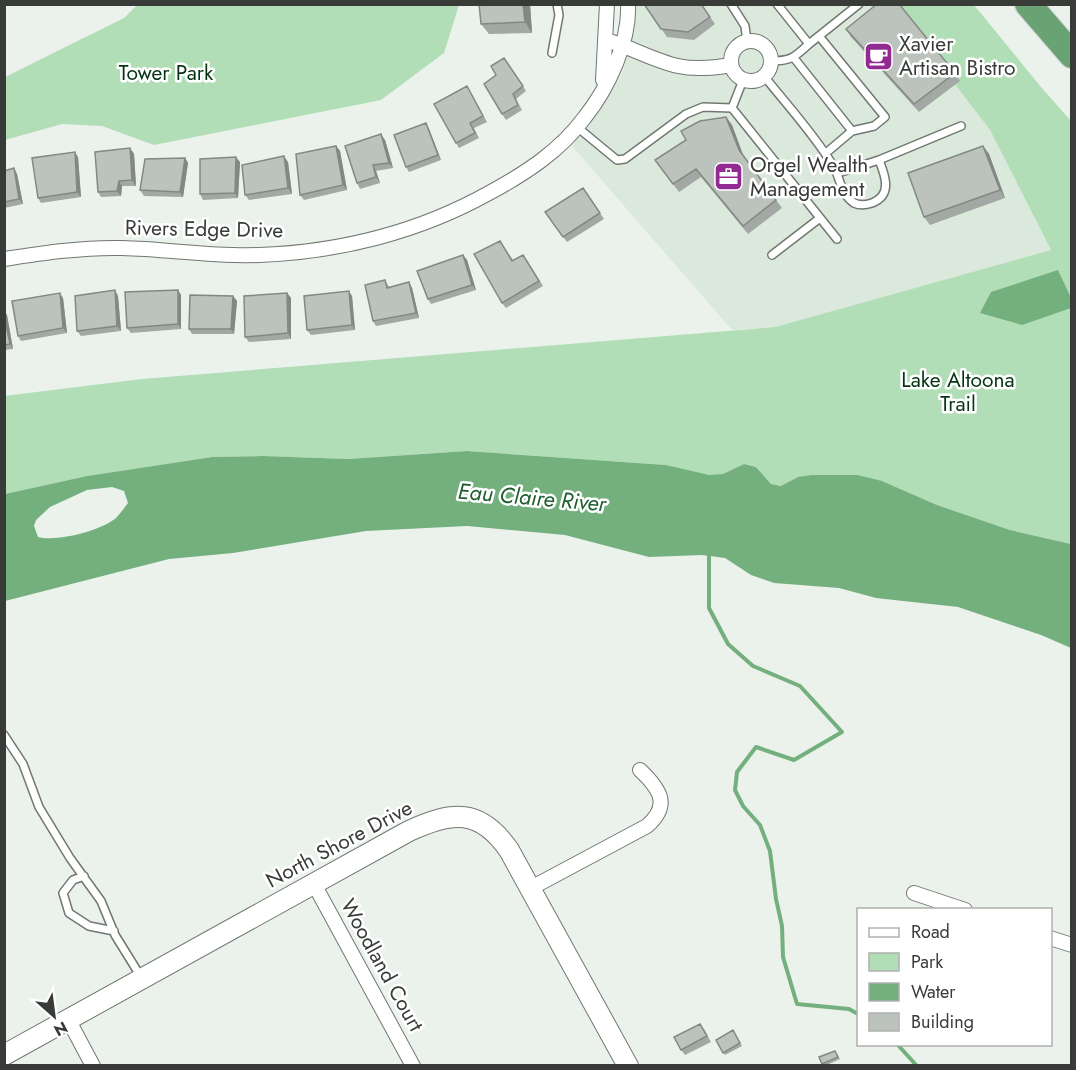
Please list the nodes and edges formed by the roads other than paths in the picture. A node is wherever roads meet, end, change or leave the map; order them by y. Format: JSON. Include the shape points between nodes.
{"nodes":[{"id":1,"x":557,"y":4,"type":"edge"},
{"id":2,"x":607,"y":4,"type":"edge"},
{"id":3,"x":628,"y":4,"type":"edge"},
{"id":4,"x":730,"y":4,"type":"edge"},
{"id":5,"x":777,"y":4,"type":"edge"},
{"id":6,"x":859,"y":4,"type":"edge"},
{"id":7,"x":1028,"y":4,"type":"edge"},
{"id":8,"x":819,"y":36,"type":"junction"},
{"id":9,"x":606,"y":40,"type":"junction"},
{"id":10,"x":747,"y":42,"type":"junction"},
{"id":11,"x":809,"y":44,"type":"junction"},
{"id":12,"x":623,"y":45,"type":"junction"},
{"id":13,"x":552,"y":53,"type":"dead end"},
{"id":14,"x":1071,"y":55,"type":"edge"},
{"id":15,"x":794,"y":58,"type":"junction"},
{"id":16,"x":770,"y":61,"type":"junction"},
{"id":17,"x":731,"y":65,"type":"junction"},
{"id":18,"x":764,"y":76,"type":"junction"},
{"id":19,"x":743,"y":80,"type":"junction"},
{"id":20,"x":603,"y":90,"type":"junction"},
{"id":21,"x":732,"y":108,"type":"junction"},
{"id":22,"x":961,"y":126,"type":"dead end"},
{"id":23,"x":577,"y":127,"type":"junction"},
{"id":24,"x":852,"y":131,"type":"junction"},
{"id":25,"x":826,"y":153,"type":"junction"},
{"id":26,"x":879,"y":160,"type":"junction"},
{"id":27,"x":838,"y":173,"type":"junction"},
{"id":28,"x":820,"y":218,"type":"junction"},
{"id":29,"x":837,"y":239,"type":"dead end"},
{"id":30,"x":772,"y":255,"type":"dead end"},
{"id":31,"x":4,"y":259,"type":"edge"},
{"id":32,"x":4,"y":735,"type":"edge"},
{"id":33,"x":640,"y":770,"type":"dead end"},
{"id":34,"x":84,"y":876,"type":"junction"},
{"id":35,"x":314,"y":884,"type":"junction"},
{"id":36,"x":531,"y":888,"type":"junction"},
{"id":37,"x":914,"y":893,"type":"dead end"},
{"id":38,"x":962,"y":908,"type":"edge"},
{"id":39,"x":114,"y":931,"type":"junction"},
{"id":40,"x":1052,"y":939,"type":"edge"},
{"id":41,"x":1071,"y":945,"type":"edge"},
{"id":42,"x":142,"y":979,"type":"junction"},
{"id":43,"x":68,"y":1019,"type":"junction"},
{"id":44,"x":4,"y":1055,"type":"edge"},
{"id":45,"x":93,"y":1065,"type":"edge"},
{"id":46,"x":413,"y":1065,"type":"edge"},
{"id":47,"x":628,"y":1065,"type":"edge"}],
"edges":[{"from":1,"to":13,"type":"lane","via":[[559,15]]},
{"from":2,"to":9,"type":"street"},
{"from":3,"to":12,"type":"street","name":"Rivers Edge Drive"},
{"from":4,"to":10,"type":"lane","via":[[745,26]]},
{"from":5,"to":11,"type":"lane"},
{"from":6,"to":8,"type":"lane"},
{"from":7,"to":14,"type":"highway"},
{"from":8,"to":11,"type":"lane"},
{"from":8,"to":24,"type":"lane","via":[[885,117],[874,126]]},
{"from":9,"to":12,"type":"street"},
{"from":9,"to":20,"type":"street"},
{"from":10,"to":16,"type":"street","via":[[764,47]]},
{"from":10,"to":17,"type":"street","via":[[735,50]]},
{"from":11,"to":15,"type":"lane"},
{"from":12,"to":17,"type":"street","via":[[678,66],[711,69]]},
{"from":12,"to":20,"type":"street","name":"Rivers Edge Drive"},
{"from":15,"to":16,"type":"lane"},
{"from":15,"to":24,"type":"lane"},
{"from":16,"to":18,"type":"street"},
{"from":17,"to":19,"type":"street"},
{"from":18,"to":19,"type":"street"},
{"from":18,"to":25,"type":"lane"},
{"from":19,"to":21,"type":"lane"},
{"from":20,"to":23,"type":"street","name":"Rivers Edge Drive"},
{"from":21,"to":23,"type":"lane","via":[[703,107],[686,114],[625,159],[617,160]]},
{"from":21,"to":28,"type":"lane"},
{"from":22,"to":26,"type":"lane"},
{"from":23,"to":31,"type":"street","name":"Rivers Edge Drive","via":[[548,156],[475,201],[420,224],[358,242],[259,255],[119,248]]},
{"from":24,"to":25,"type":"lane"},
{"from":25,"to":27,"type":"lane"},
{"from":26,"to":27,"type":"lane"},
{"from":26,"to":27,"type":"lane","via":[[886,187],[883,195],[867,205],[849,199],[839,185]]},
{"from":28,"to":29,"type":"lane"},
{"from":28,"to":30,"type":"lane"},
{"from":32,"to":34,"type":"lane","via":[[23,764],[39,807]]},
{"from":33,"to":36,"type":"street","via":[[653,782],[660,797],[659,812],[653,821]]},
{"from":34,"to":39,"type":"lane","via":[[101,900]]},
{"from":34,"to":39,"type":"lane","via":[[73,880],[63,893],[69,913],[89,926]]},
{"from":35,"to":36,"type":"street","name":"North Shore Drive","via":[[425,824],[460,816],[492,829]]},
{"from":35,"to":42,"type":"street","name":"North Shore Drive"},
{"from":35,"to":46,"type":"street","name":"Woodland Court"},
{"from":36,"to":47,"type":"street","name":"North Shore Drive"},
{"from":37,"to":38,"type":"street"},
{"from":39,"to":42,"type":"lane"},
{"from":40,"to":41,"type":"street"},
{"from":42,"to":43,"type":"street","name":"North Shore Drive"},
{"from":43,"to":44,"type":"street","name":"North Shore Drive"},
{"from":43,"to":45,"type":"street"}]}
